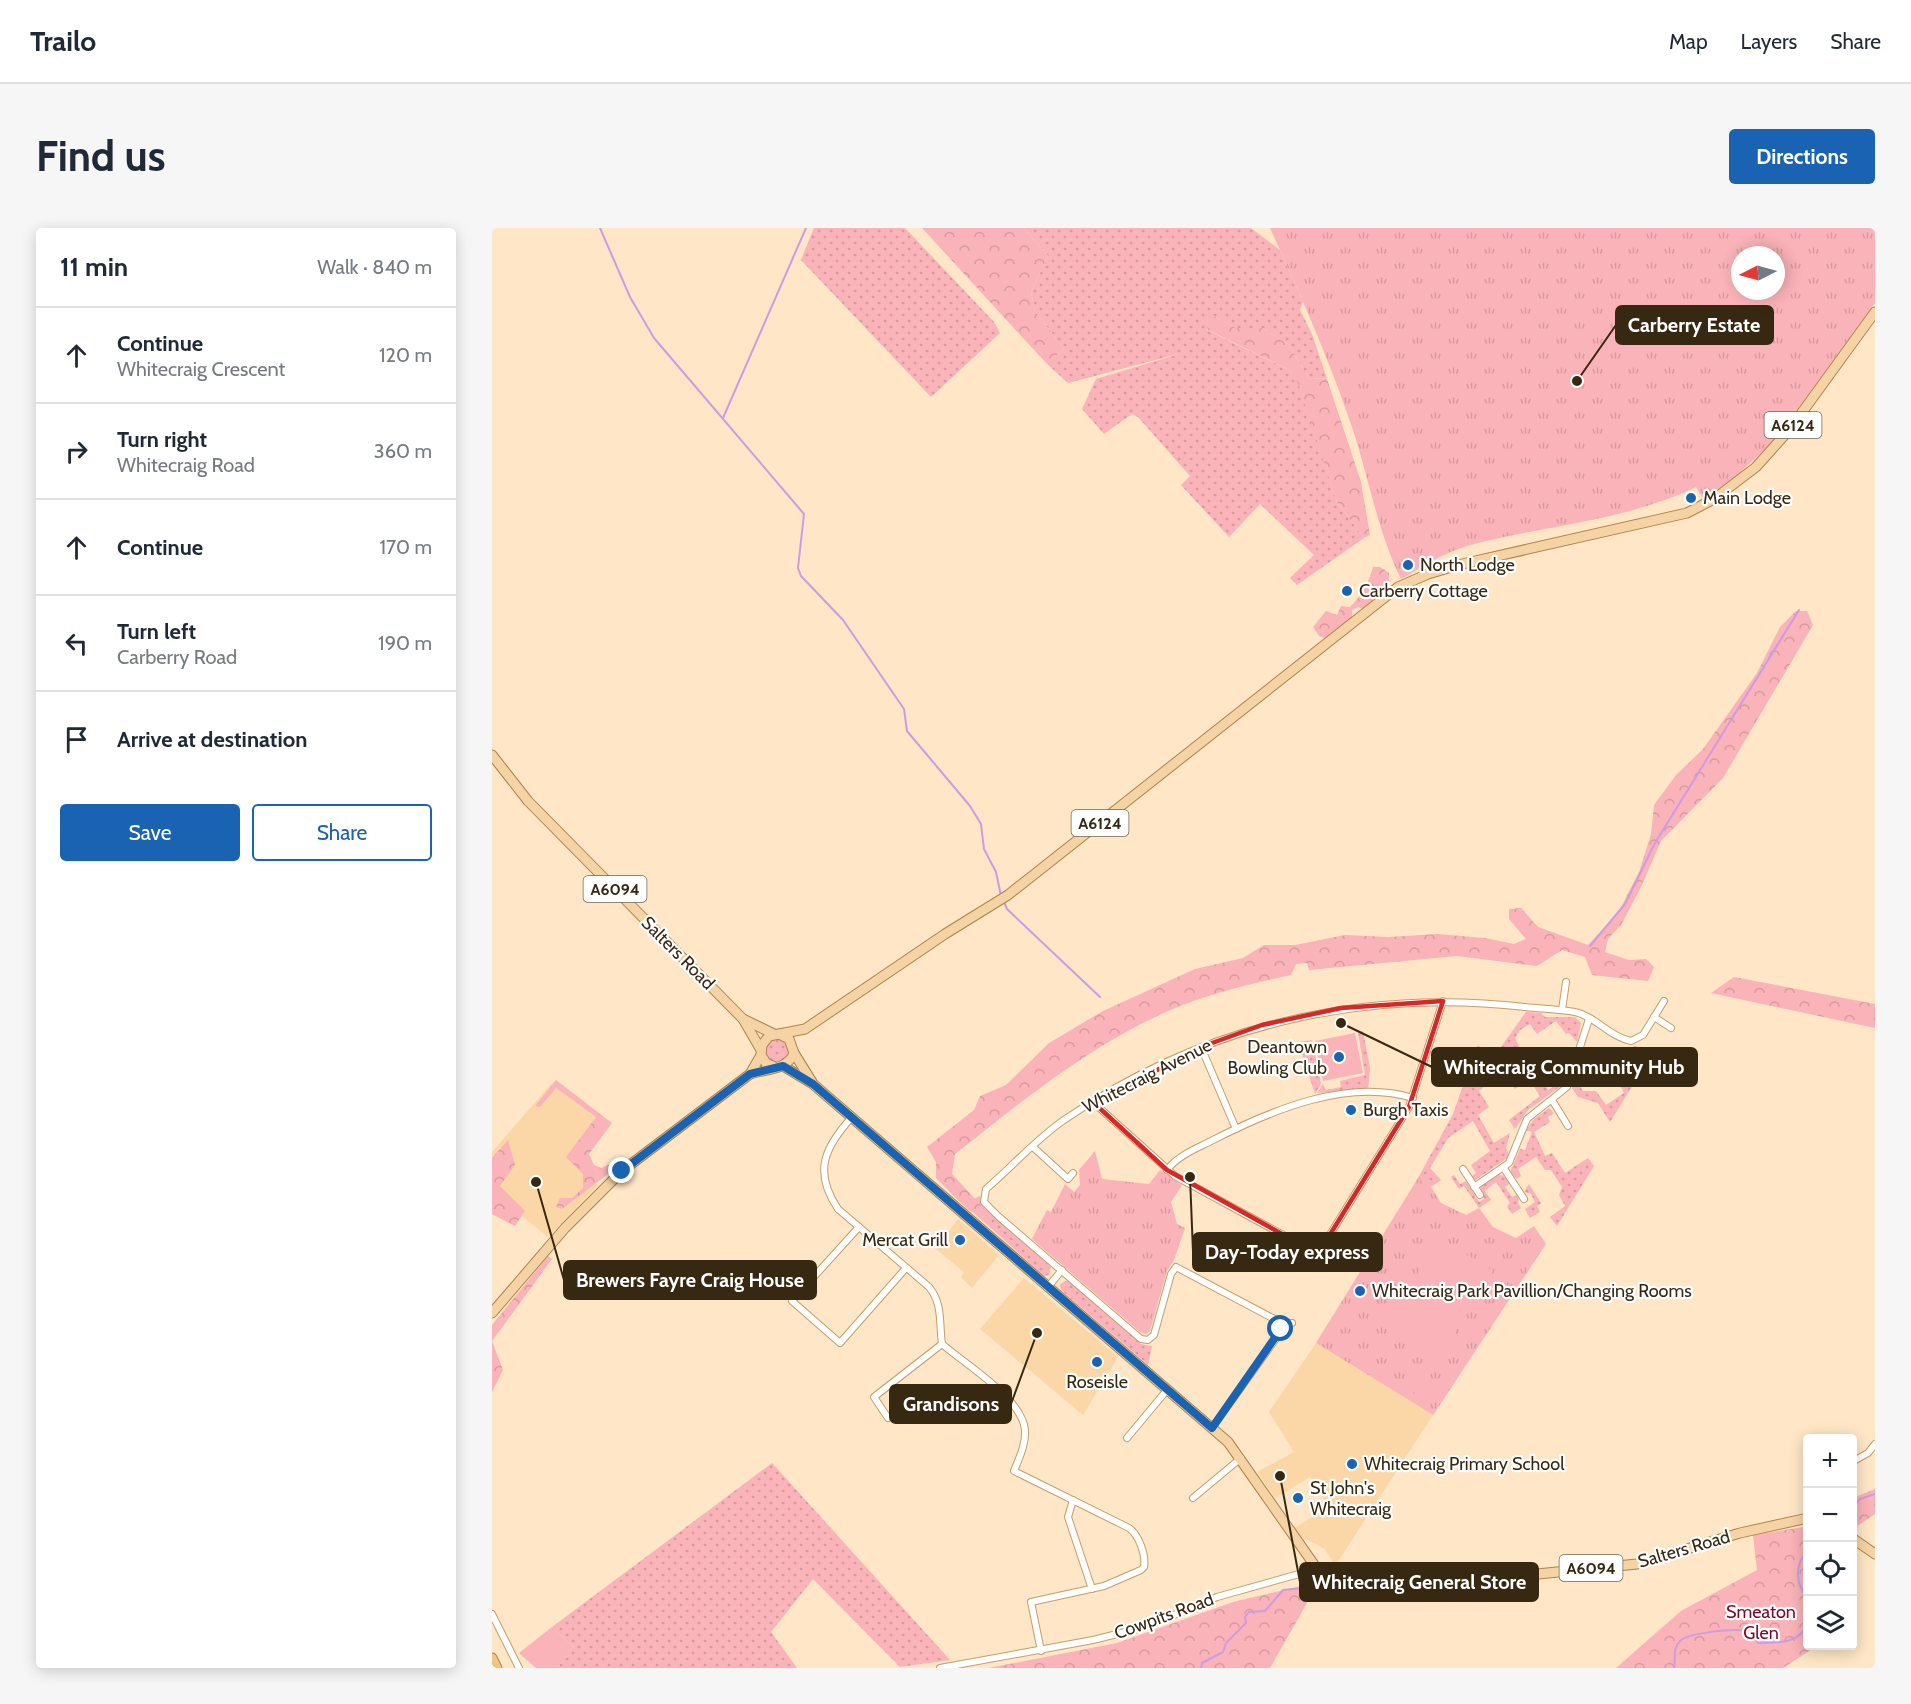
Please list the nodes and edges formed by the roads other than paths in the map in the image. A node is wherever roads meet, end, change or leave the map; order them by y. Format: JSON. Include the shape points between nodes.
{"nodes":[{"id":1,"x":1875,"y":312,"type":"edge"},
{"id":2,"x":492,"y":755,"type":"edge"},
{"id":3,"x":1566,"y":982,"type":"dead end"},
{"id":4,"x":1443,"y":1001,"type":"junction"},
{"id":5,"x":1664,"y":1001,"type":"dead end"},
{"id":6,"x":1562,"y":1010,"type":"junction"},
{"id":7,"x":1654,"y":1017,"type":"junction"},
{"id":8,"x":743,"y":1019,"type":"junction"},
{"id":9,"x":1589,"y":1019,"type":"junction"},
{"id":10,"x":1671,"y":1028,"type":"dead end"},
{"id":11,"x":805,"y":1029,"type":"junction"},
{"id":12,"x":777,"y":1034,"type":"junction"},
{"id":13,"x":1201,"y":1047,"type":"junction"},
{"id":14,"x":794,"y":1051,"type":"junction"},
{"id":15,"x":761,"y":1052,"type":"junction"},
{"id":16,"x":1549,"y":1054,"type":"dead end"},
{"id":17,"x":779,"y":1066,"type":"junction"},
{"id":18,"x":1573,"y":1072,"type":"junction"},
{"id":19,"x":750,"y":1074,"type":"junction"},
{"id":20,"x":813,"y":1084,"type":"junction"},
{"id":21,"x":1413,"y":1098,"type":"junction"},
{"id":22,"x":1552,"y":1100,"type":"junction"},
{"id":23,"x":1094,"y":1103,"type":"junction"},
{"id":24,"x":852,"y":1117,"type":"junction"},
{"id":25,"x":1568,"y":1126,"type":"dead end"},
{"id":26,"x":1236,"y":1129,"type":"junction"},
{"id":27,"x":1033,"y":1147,"type":"junction"},
{"id":28,"x":1503,"y":1167,"type":"junction"},
{"id":29,"x":1463,"y":1169,"type":"dead end"},
{"id":30,"x":1167,"y":1170,"type":"junction"},
{"id":31,"x":1073,"y":1173,"type":"dead end"},
{"id":32,"x":1474,"y":1187,"type":"junction"},
{"id":33,"x":1480,"y":1195,"type":"dead end"},
{"id":34,"x":1524,"y":1199,"type":"dead end"},
{"id":35,"x":859,"y":1227,"type":"junction"},
{"id":36,"x":906,"y":1268,"type":"junction"},
{"id":37,"x":1062,"y":1270,"type":"junction"},
{"id":38,"x":1047,"y":1288,"type":"junction"},
{"id":39,"x":492,"y":1313,"type":"edge"},
{"id":40,"x":1292,"y":1323,"type":"dead end"},
{"id":41,"x":1281,"y":1325,"type":"junction"},
{"id":42,"x":942,"y":1344,"type":"junction"},
{"id":43,"x":1167,"y":1390,"type":"junction"},
{"id":44,"x":888,"y":1418,"type":"dead end"},
{"id":45,"x":1212,"y":1428,"type":"junction"},
{"id":46,"x":1127,"y":1438,"type":"dead end"},
{"id":47,"x":1875,"y":1444,"type":"edge"},
{"id":48,"x":1241,"y":1458,"type":"junction"},
{"id":49,"x":1857,"y":1459,"type":"edge"},
{"id":50,"x":1193,"y":1498,"type":"dead end"},
{"id":51,"x":1073,"y":1500,"type":"junction"},
{"id":52,"x":1803,"y":1519,"type":"edge"},
{"id":53,"x":1857,"y":1541,"type":"edge"},
{"id":54,"x":1875,"y":1554,"type":"edge"},
{"id":55,"x":1315,"y":1566,"type":"junction"},
{"id":56,"x":1092,"y":1588,"type":"junction"},
{"id":57,"x":492,"y":1614,"type":"edge"},
{"id":58,"x":1041,"y":1651,"type":"junction"},
{"id":59,"x":492,"y":1658,"type":"edge"},
{"id":60,"x":497,"y":1668,"type":"edge"},
{"id":61,"x":519,"y":1668,"type":"edge"},
{"id":62,"x":940,"y":1668,"type":"edge"}],
"edges":[{"from":1,"to":11,"type":"main road","number":"A6124","via":[[1790,429],[1756,467],[1714,499],[1687,513],[1462,564],[1398,587],[1008,895]]},
{"from":2,"to":8,"type":"main road","name":"Salters Road","number":"A6094","via":[[528,801]]},
{"from":3,"to":6,"type":"street"},
{"from":4,"to":6,"type":"street","name":"Whitecraig Avenue"},
{"from":4,"to":13,"type":"street","name":"Whitecraig Avenue","via":[[1319,1012],[1262,1025]]},
{"from":4,"to":21,"type":"street"},
{"from":5,"to":7,"type":"street","name":"Whitecraig Avenue"},
{"from":6,"to":9,"type":"street","name":"Whitecraig Avenue"},
{"from":7,"to":9,"type":"street","name":"Whitecraig Avenue","via":[[1640,1038],[1630,1041]]},
{"from":7,"to":10,"type":"street"},
{"from":8,"to":12,"type":"main road","name":"Salters Road","number":"A6094"},
{"from":8,"to":15,"type":"main road","name":"Salters Road","number":"A6094"},
{"from":9,"to":18,"type":"street"},
{"from":11,"to":12,"type":"main road","number":"A6124"},
{"from":11,"to":14,"type":"main road","number":"A6124"},
{"from":12,"to":14,"type":"main road","via":[[789,1039]]},
{"from":12,"to":15,"type":"main road","via":[[765,1040]]},
{"from":13,"to":23,"type":"street","name":"Whitecraig Avenue"},
{"from":13,"to":26,"type":"street"},
{"from":14,"to":17,"type":"main road","via":[[790,1061]]},
{"from":14,"to":20,"type":"main road","number":"A6094"},
{"from":15,"to":17,"type":"main road","via":[[766,1063]]},
{"from":15,"to":19,"type":"main road"},
{"from":16,"to":18,"type":"street","via":[[1556,1064]]},
{"from":17,"to":19,"type":"main road"},
{"from":17,"to":20,"type":"main road","number":"A6094"},
{"from":18,"to":22,"type":"street","via":[[1567,1087]]},
{"from":19,"to":39,"type":"main road","via":[[622,1171],[565,1228]]},
{"from":20,"to":24,"type":"main road","number":"A6094"},
{"from":21,"to":26,"type":"street","via":[[1386,1093],[1337,1095],[1296,1105]]},
{"from":21,"to":30,"type":"street","via":[[1324,1246],[1315,1250]]},
{"from":22,"to":25,"type":"street"},
{"from":22,"to":28,"type":"street","via":[[1527,1119],[1513,1158]]},
{"from":23,"to":27,"type":"street","name":"Whitecraig Avenue","via":[[1063,1121]]},
{"from":23,"to":30,"type":"street"},
{"from":24,"to":35,"type":"street","via":[[830,1144],[824,1173],[838,1209]]},
{"from":24,"to":38,"type":"main road","number":"A6094"},
{"from":26,"to":30,"type":"street","via":[[1179,1158]]},
{"from":27,"to":31,"type":"street","via":[[1068,1179]]},
{"from":27,"to":37,"type":"street","name":"Whitecraig Avenue","via":[[986,1189],[984,1202]]},
{"from":28,"to":32,"type":"street"},
{"from":28,"to":34,"type":"street"},
{"from":29,"to":32,"type":"street"},
{"from":32,"to":33,"type":"street"},
{"from":35,"to":36,"type":"street"},
{"from":35,"to":36,"type":"street","via":[[792,1301],[840,1343]]},
{"from":36,"to":42,"type":"street","via":[[935,1295]]},
{"from":37,"to":38,"type":"street"},
{"from":37,"to":41,"type":"street","via":[[1145,1341],[1154,1335],[1176,1267]]},
{"from":38,"to":43,"type":"main road","number":"A6094"},
{"from":40,"to":41,"type":"street"},
{"from":41,"to":45,"type":"street","via":[[1280,1333]]},
{"from":42,"to":44,"type":"street","via":[[874,1396]]},
{"from":42,"to":51,"type":"street","via":[[1018,1411],[1025,1441],[1014,1471]]},
{"from":43,"to":45,"type":"main road","number":"A6094"},
{"from":43,"to":46,"type":"street"},
{"from":45,"to":48,"type":"main road","number":"A6094"},
{"from":47,"to":49,"type":"street"},
{"from":48,"to":50,"type":"street"},
{"from":48,"to":55,"type":"main road","number":"A6094"},
{"from":51,"to":56,"type":"street","via":[[1068,1517]]},
{"from":51,"to":56,"type":"street","via":[[1133,1531],[1145,1563],[1142,1570]]},
{"from":52,"to":55,"type":"main road","name":"Salters Road","number":"A6094","via":[[1637,1564],[1369,1591],[1348,1588]]},
{"from":53,"to":54,"type":"main road"},
{"from":55,"to":58,"type":"street","name":"Cowpits Road","via":[[1217,1597],[1145,1627]]},
{"from":56,"to":58,"type":"street","via":[[1031,1602]]},
{"from":57,"to":61,"type":"street"},
{"from":58,"to":62,"type":"street","name":"Cowpits Road"},
{"from":59,"to":60,"type":"highway"}]}
